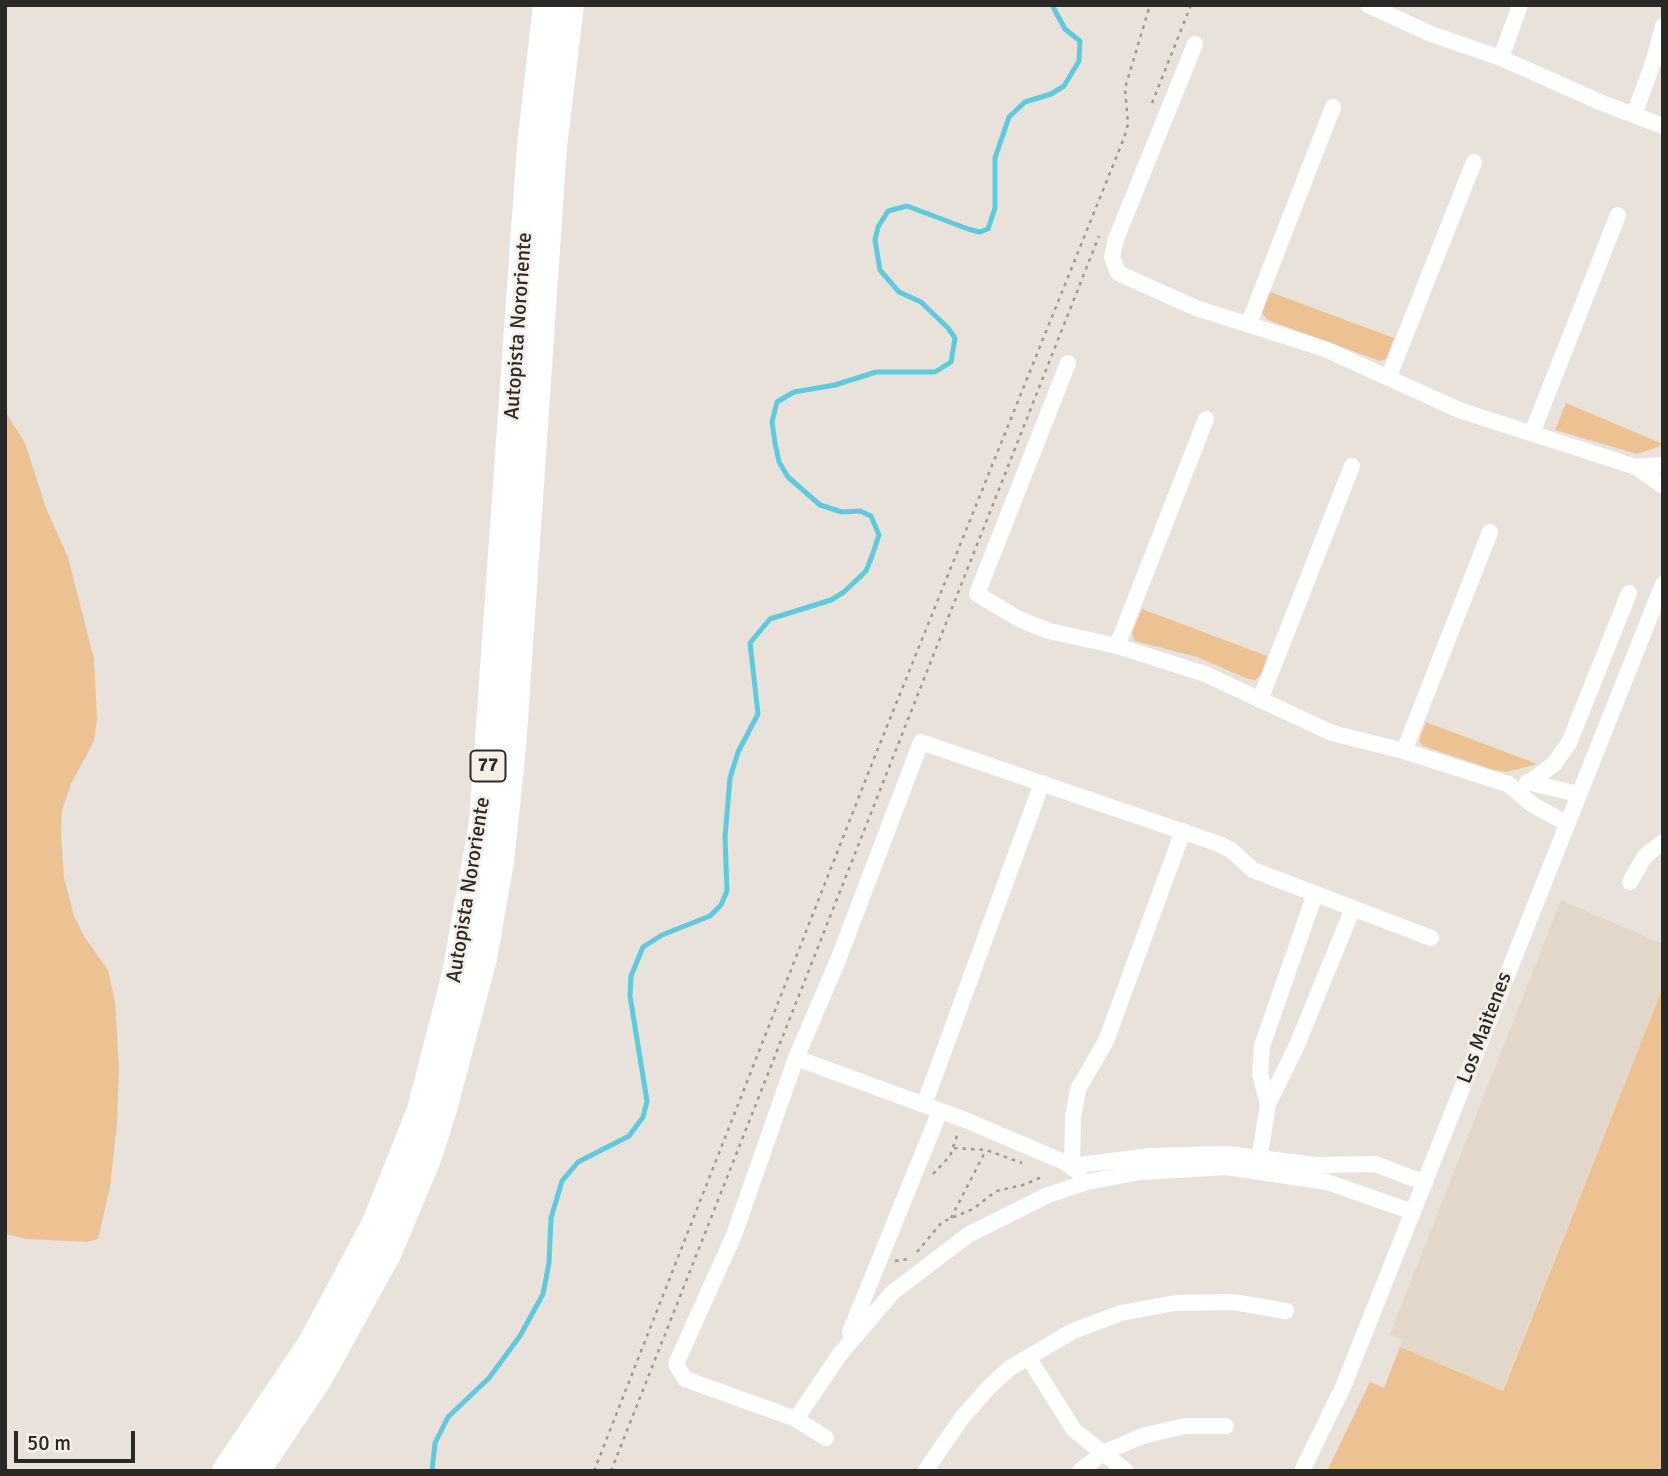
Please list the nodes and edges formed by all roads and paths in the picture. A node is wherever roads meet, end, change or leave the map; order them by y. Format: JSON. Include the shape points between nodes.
{"nodes":[{"id":1,"x":547,"y":5,"type":"edge"},
{"id":2,"x":570,"y":5,"type":"edge"},
{"id":3,"x":1150,"y":5,"type":"edge"},
{"id":4,"x":1191,"y":5,"type":"edge"},
{"id":5,"x":1368,"y":5,"type":"edge"},
{"id":6,"x":1520,"y":5,"type":"edge"},
{"id":7,"x":1663,"y":26,"type":"edge"},
{"id":8,"x":1195,"y":44,"type":"dead end"},
{"id":9,"x":1501,"y":58,"type":"junction"},
{"id":10,"x":1333,"y":107,"type":"dead end"},
{"id":11,"x":1150,"y":109,"type":"dead end"},
{"id":12,"x":1634,"y":115,"type":"junction"},
{"id":13,"x":1663,"y":126,"type":"edge"},
{"id":14,"x":1474,"y":162,"type":"dead end"},
{"id":15,"x":1618,"y":215,"type":"dead end"},
{"id":16,"x":1104,"y":225,"type":"dead end"},
{"id":17,"x":1248,"y":323,"type":"junction"},
{"id":18,"x":1068,"y":363,"type":"dead end"},
{"id":19,"x":1389,"y":376,"type":"junction"},
{"id":20,"x":1206,"y":419,"type":"dead end"},
{"id":21,"x":1532,"y":433,"type":"junction"},
{"id":22,"x":1661,"y":463,"type":"edge"},
{"id":23,"x":1352,"y":466,"type":"dead end"},
{"id":24,"x":1636,"y":467,"type":"junction"},
{"id":25,"x":1663,"y":486,"type":"edge"},
{"id":26,"x":1490,"y":532,"type":"dead end"},
{"id":27,"x":1663,"y":583,"type":"edge"},
{"id":28,"x":1629,"y":593,"type":"dead end"},
{"id":29,"x":1117,"y":646,"type":"junction"},
{"id":30,"x":1260,"y":700,"type":"junction"},
{"id":31,"x":1404,"y":751,"type":"junction"},
{"id":32,"x":1530,"y":782,"type":"junction"},
{"id":33,"x":1042,"y":783,"type":"junction"},
{"id":34,"x":1508,"y":784,"type":"junction"},
{"id":35,"x":1578,"y":794,"type":"junction"},
{"id":36,"x":1566,"y":823,"type":"junction"},
{"id":37,"x":1183,"y":831,"type":"junction"},
{"id":38,"x":1663,"y":842,"type":"edge"},
{"id":39,"x":1630,"y":882,"type":"dead end"},
{"id":40,"x":1315,"y":894,"type":"junction"},
{"id":41,"x":1353,"y":908,"type":"junction"},
{"id":42,"x":1431,"y":938,"type":"dead end"},
{"id":43,"x":796,"y":1058,"type":"junction"},
{"id":44,"x":1268,"y":1104,"type":"junction"},
{"id":45,"x":924,"y":1105,"type":"junction"},
{"id":46,"x":940,"y":1111,"type":"junction"},
{"id":47,"x":963,"y":1119,"type":"junction"},
{"id":48,"x":953,"y":1148,"type":"junction"},
{"id":49,"x":986,"y":1150,"type":"junction"},
{"id":50,"x":1041,"y":1160,"type":"junction"},
{"id":51,"x":1258,"y":1163,"type":"junction"},
{"id":52,"x":1072,"y":1166,"type":"junction"},
{"id":53,"x":1042,"y":1177,"type":"junction"},
{"id":54,"x":1087,"y":1182,"type":"junction"},
{"id":55,"x":927,"y":1183,"type":"dead end"},
{"id":56,"x":1424,"y":1183,"type":"junction"},
{"id":57,"x":1048,"y":1195,"type":"junction"},
{"id":58,"x":1413,"y":1212,"type":"junction"},
{"id":59,"x":951,"y":1218,"type":"junction"},
{"id":60,"x":900,"y":1255,"type":"dead end"},
{"id":61,"x":881,"y":1257,"type":"junction"},
{"id":62,"x":899,"y":1262,"type":"junction"},
{"id":63,"x":871,"y":1285,"type":"junction"},
{"id":64,"x":884,"y":1302,"type":"junction"},
{"id":65,"x":1286,"y":1311,"type":"dead end"},
{"id":66,"x":840,"y":1354,"type":"junction"},
{"id":67,"x":1028,"y":1357,"type":"junction"},
{"id":68,"x":796,"y":1419,"type":"junction"},
{"id":69,"x":1226,"y":1426,"type":"dead end"},
{"id":70,"x":826,"y":1438,"type":"dead end"},
{"id":71,"x":1103,"y":1453,"type":"junction"},
{"id":72,"x":926,"y":1470,"type":"edge"},
{"id":73,"x":226,"y":1471,"type":"edge"},
{"id":74,"x":256,"y":1471,"type":"edge"},
{"id":75,"x":593,"y":1471,"type":"edge"},
{"id":76,"x":611,"y":1471,"type":"edge"},
{"id":77,"x":1080,"y":1471,"type":"edge"},
{"id":78,"x":1126,"y":1471,"type":"edge"},
{"id":79,"x":1302,"y":1471,"type":"edge"}],
"edges":[{"from":1,"to":73,"type":"highway","name":"Autopista Nororiente","number":"77","via":[[532,137],[484,810],[456,974],[421,1110],[376,1223],[318,1333]]},
{"from":2,"to":74,"type":"highway","name":"Autopista Nororiente","number":"77","via":[[553,146],[512,748],[500,861],[483,958],[427,1159],[387,1254],[324,1370]]},
{"from":3,"to":75,"type":"path","via":[[1125,88],[1128,124],[1124,138]]},
{"from":4,"to":11,"type":"path"},
{"from":5,"to":9,"type":"street","via":[[1431,34]]},
{"from":6,"to":9,"type":"street"},
{"from":7,"to":12,"type":"street"},
{"from":8,"to":17,"type":"street","via":[[1116,239],[1112,263],[1122,276],[1159,293]]},
{"from":9,"to":12,"type":"street"},
{"from":10,"to":17,"type":"street"},
{"from":12,"to":13,"type":"street"},
{"from":14,"to":19,"type":"street"},
{"from":15,"to":21,"type":"street"},
{"from":16,"to":76,"type":"path"},
{"from":17,"to":19,"type":"street"},
{"from":18,"to":29,"type":"street","via":[[977,594],[1049,631]]},
{"from":19,"to":21,"type":"street","via":[[1459,410]]},
{"from":20,"to":29,"type":"street"},
{"from":21,"to":24,"type":"street"},
{"from":22,"to":24,"type":"street"},
{"from":23,"to":30,"type":"street"},
{"from":24,"to":25,"type":"street"},
{"from":26,"to":31,"type":"street"},
{"from":27,"to":35,"type":"street","name":"Los Maitenes"},
{"from":28,"to":32,"type":"street","via":[[1569,743],[1555,764]]},
{"from":29,"to":30,"type":"street","via":[[1181,665]]},
{"from":30,"to":31,"type":"street","via":[[1332,733]]},
{"from":31,"to":34,"type":"street"},
{"from":32,"to":34,"type":"street"},
{"from":32,"to":35,"type":"street"},
{"from":33,"to":37,"type":"street"},
{"from":33,"to":43,"type":"street","via":[[921,742]]},
{"from":33,"to":45,"type":"street"},
{"from":34,"to":36,"type":"street"},
{"from":35,"to":36,"type":"street","name":"Los Maitenes"},
{"from":36,"to":56,"type":"street","name":"Los Maitenes"},
{"from":37,"to":40,"type":"street","via":[[1231,850],[1253,870]]},
{"from":37,"to":52,"type":"street","via":[[1106,1041],[1078,1089]]},
{"from":38,"to":39,"type":"street","via":[[1645,856]]},
{"from":40,"to":41,"type":"street"},
{"from":40,"to":44,"type":"street","via":[[1262,1046],[1261,1074]]},
{"from":41,"to":42,"type":"street"},
{"from":41,"to":44,"type":"street"},
{"from":43,"to":45,"type":"street"},
{"from":43,"to":68,"type":"street","via":[[734,1235],[676,1364],[685,1379]]},
{"from":44,"to":51,"type":"street"},
{"from":45,"to":46,"type":"street"},
{"from":46,"to":47,"type":"street"},
{"from":46,"to":61,"type":"street"},
{"from":47,"to":48,"type":"path"},
{"from":47,"to":50,"type":"street"},
{"from":48,"to":49,"type":"path"},
{"from":48,"to":55,"type":"path"},
{"from":49,"to":50,"type":"path","via":[[1011,1160]]},
{"from":49,"to":59,"type":"path"},
{"from":50,"to":52,"type":"street"},
{"from":50,"to":53,"type":"path"},
{"from":51,"to":52,"type":"street","via":[[1187,1154]]},
{"from":51,"to":54,"type":"street","via":[[1169,1168]]},
{"from":51,"to":56,"type":"street","via":[[1375,1164]]},
{"from":51,"to":58,"type":"street","via":[[1348,1187]]},
{"from":52,"to":54,"type":"street"},
{"from":53,"to":57,"type":"path"},
{"from":53,"to":59,"type":"path","via":[[996,1191],[973,1209]]},
{"from":54,"to":57,"type":"street"},
{"from":56,"to":58,"type":"street","name":"Los Maitenes"},
{"from":57,"to":64,"type":"street","via":[[968,1235]]},
{"from":58,"to":79,"type":"street","name":"Los Maitenes","via":[[1343,1387]]},
{"from":59,"to":62,"type":"path","via":[[942,1222],[913,1256]]},
{"from":60,"to":62,"type":"path"},
{"from":61,"to":62,"type":"path"},
{"from":61,"to":63,"type":"street"},
{"from":63,"to":64,"type":"street","via":[[875,1299]]},
{"from":63,"to":66,"type":"street"},
{"from":64,"to":66,"type":"street"},
{"from":65,"to":67,"type":"street","via":[[1216,1302],[1148,1307],[1097,1321]]},
{"from":66,"to":68,"type":"street"},
{"from":67,"to":71,"type":"street","via":[[1074,1430]]},
{"from":67,"to":72,"type":"street","via":[[972,1404]]},
{"from":68,"to":70,"type":"street"},
{"from":69,"to":71,"type":"street","via":[[1172,1428]]},
{"from":71,"to":77,"type":"street"},
{"from":71,"to":78,"type":"street"}]}
